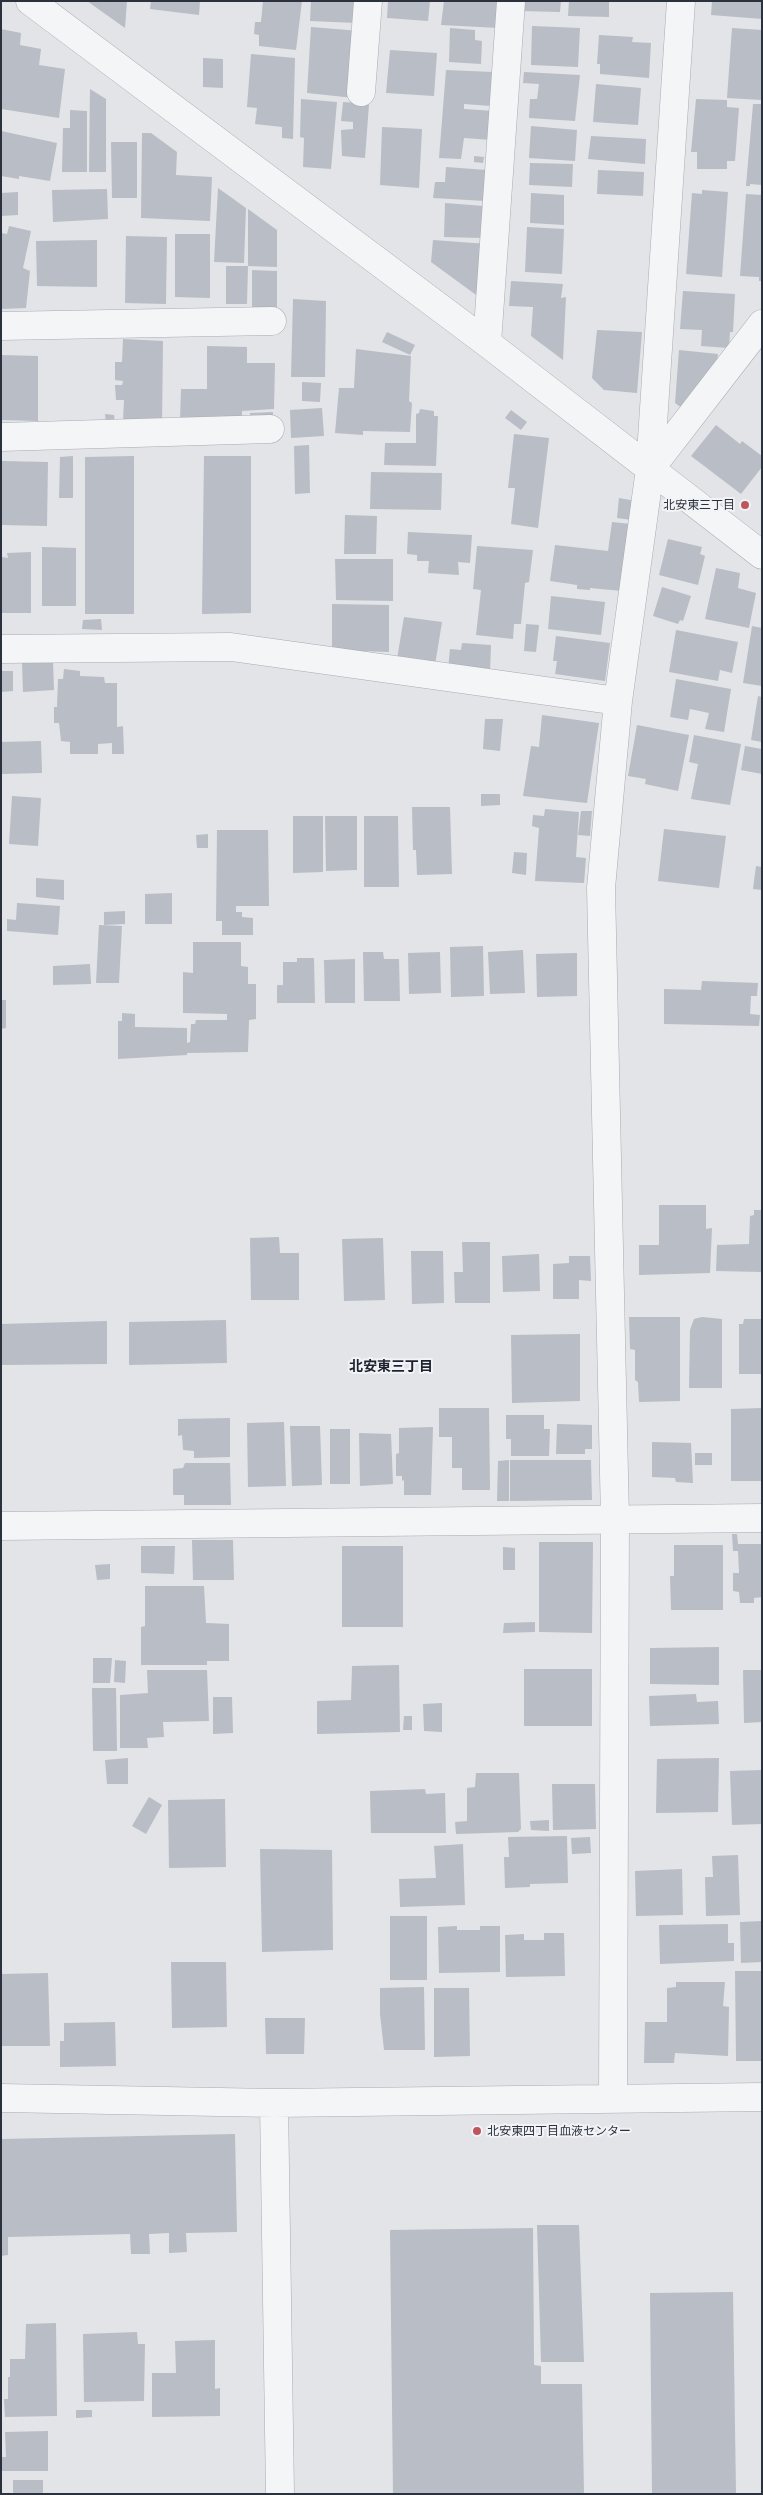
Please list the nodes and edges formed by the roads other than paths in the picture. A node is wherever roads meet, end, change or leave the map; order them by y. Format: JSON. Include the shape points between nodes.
{"nodes":[{"id":1,"x":30,"y":1,"type":"edge"},
{"id":2,"x":368,"y":1,"type":"edge"},
{"id":3,"x":511,"y":1,"type":"edge"},
{"id":4,"x":681,"y":1,"type":"edge"},
{"id":5,"x":361,"y":92,"type":"dead end"},
{"id":6,"x":272,"y":321,"type":"dead end"},
{"id":7,"x":762,"y":324,"type":"edge"},
{"id":8,"x":1,"y":326,"type":"edge"},
{"id":9,"x":487,"y":343,"type":"junction"},
{"id":10,"x":270,"y":429,"type":"dead end"},
{"id":11,"x":1,"y":437,"type":"edge"},
{"id":12,"x":650,"y":469,"type":"junction"},
{"id":13,"x":762,"y":555,"type":"edge"},
{"id":14,"x":1,"y":649,"type":"edge"},
{"id":15,"x":618,"y":701,"type":"junction"},
{"id":16,"x":762,"y":1518,"type":"edge"},
{"id":17,"x":615,"y":1519,"type":"junction"},
{"id":18,"x":1,"y":1526,"type":"edge"},
{"id":19,"x":762,"y":2097,"type":"edge"},
{"id":20,"x":1,"y":2098,"type":"edge"},
{"id":21,"x":613,"y":2098,"type":"junction"},
{"id":22,"x":274,"y":2104,"type":"junction"},
{"id":23,"x":280,"y":2494,"type":"edge"}],
"edges":[{"from":1,"to":9,"type":"street"},
{"from":2,"to":5,"type":"street"},
{"from":3,"to":9,"type":"street"},
{"from":4,"to":12,"type":"street"},
{"from":6,"to":8,"type":"street"},
{"from":7,"to":12,"type":"street"},
{"from":9,"to":12,"type":"street"},
{"from":10,"to":11,"type":"street"},
{"from":12,"to":13,"type":"street"},
{"from":12,"to":15,"type":"street"},
{"from":14,"to":15,"type":"street","via":[[232,647]]},
{"from":15,"to":17,"type":"street","via":[[601,888]]},
{"from":16,"to":17,"type":"street"},
{"from":17,"to":18,"type":"street"},
{"from":17,"to":21,"type":"street"},
{"from":19,"to":21,"type":"street"},
{"from":20,"to":22,"type":"street"},
{"from":21,"to":22,"type":"street"},
{"from":22,"to":23,"type":"street"}]}
